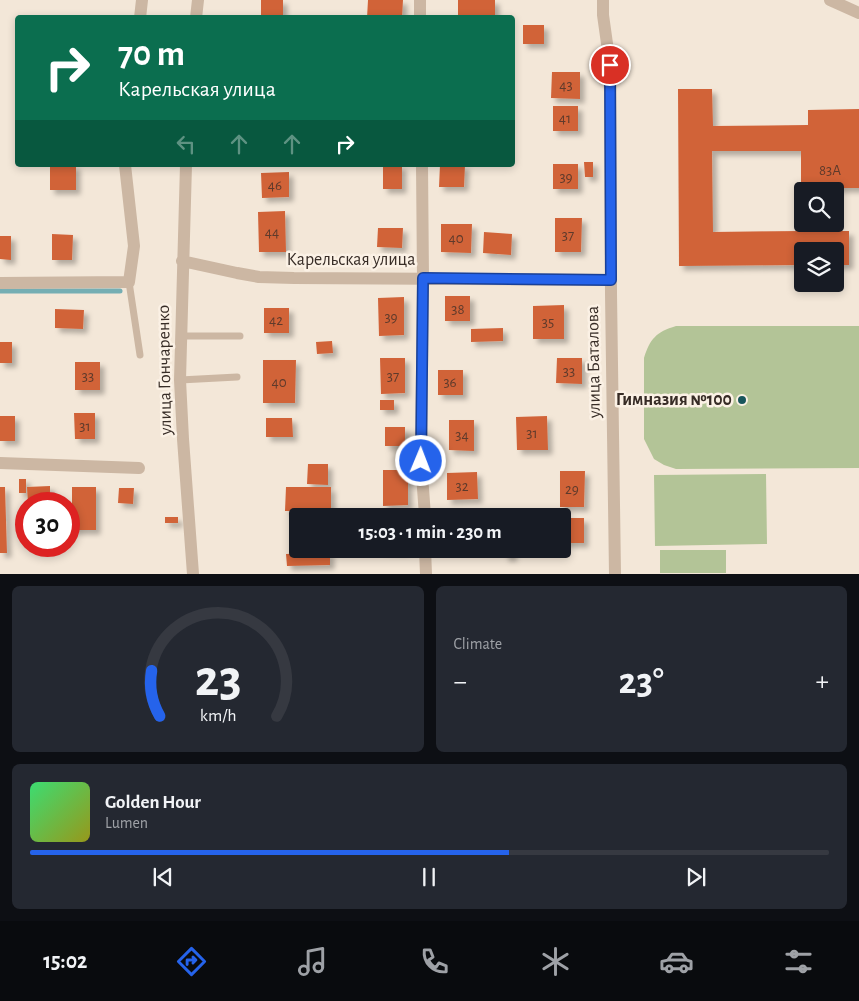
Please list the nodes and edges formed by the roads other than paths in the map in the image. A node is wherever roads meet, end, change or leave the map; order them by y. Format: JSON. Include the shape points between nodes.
{"nodes":[{"id":1,"x":142,"y":0,"type":"edge"},
{"id":2,"x":198,"y":0,"type":"edge"},
{"id":3,"x":420,"y":0,"type":"edge"},
{"id":4,"x":603,"y":0,"type":"edge"},
{"id":5,"x":830,"y":0,"type":"edge"},
{"id":6,"x":859,"y":14,"type":"edge"},
{"id":7,"x":140,"y":15,"type":"edge"},
{"id":8,"x":196,"y":15,"type":"edge"},
{"id":9,"x":420,"y":15,"type":"edge"},
{"id":10,"x":125,"y":167,"type":"edge"},
{"id":11,"x":186,"y":167,"type":"edge"},
{"id":12,"x":422,"y":167,"type":"edge"},
{"id":13,"x":182,"y":261,"type":"junction"},
{"id":14,"x":423,"y":278,"type":"junction"},
{"id":15,"x":611,"y":280,"type":"junction"},
{"id":16,"x":0,"y":282,"type":"edge"},
{"id":17,"x":129,"y":282,"type":"junction"},
{"id":18,"x":181,"y":336,"type":"junction"},
{"id":19,"x":240,"y":336,"type":"dead end"},
{"id":20,"x":140,"y":355,"type":"dead end"},
{"id":21,"x":238,"y":377,"type":"dead end"},
{"id":22,"x":180,"y":380,"type":"junction"},
{"id":23,"x":0,"y":463,"type":"edge"},
{"id":24,"x":139,"y":468,"type":"dead end"},
{"id":25,"x":424,"y":508,"type":"edge"},
{"id":26,"x":426,"y":558,"type":"edge"},
{"id":27,"x":193,"y":574,"type":"edge"},
{"id":28,"x":426,"y":574,"type":"edge"},
{"id":29,"x":615,"y":574,"type":"edge"}],
"edges":[{"from":1,"to":7,"type":"street"},
{"from":2,"to":8,"type":"street"},
{"from":3,"to":9,"type":"street"},
{"from":4,"to":15,"type":"street","name":"улица Баталова","via":[[610,65]]},
{"from":5,"to":6,"type":"street"},
{"from":10,"to":17,"type":"street","via":[[134,246]]},
{"from":11,"to":13,"type":"street","name":"улица Гончаренко"},
{"from":12,"to":14,"type":"street"},
{"from":13,"to":14,"type":"street","name":"Карельская улица","via":[[259,277]]},
{"from":13,"to":18,"type":"street","name":"улица Гончаренко"},
{"from":14,"to":15,"type":"street","name":"Карельская улица"},
{"from":14,"to":25,"type":"street","via":[[421,461]]},
{"from":15,"to":29,"type":"street","name":"улица Баталова"},
{"from":16,"to":17,"type":"street"},
{"from":17,"to":20,"type":"lane"},
{"from":18,"to":19,"type":"lane"},
{"from":18,"to":22,"type":"street","name":"улица Гончаренко"},
{"from":21,"to":22,"type":"lane"},
{"from":22,"to":27,"type":"street","name":"улица Гончаренко"},
{"from":23,"to":24,"type":"street"},
{"from":26,"to":28,"type":"street"}]}
